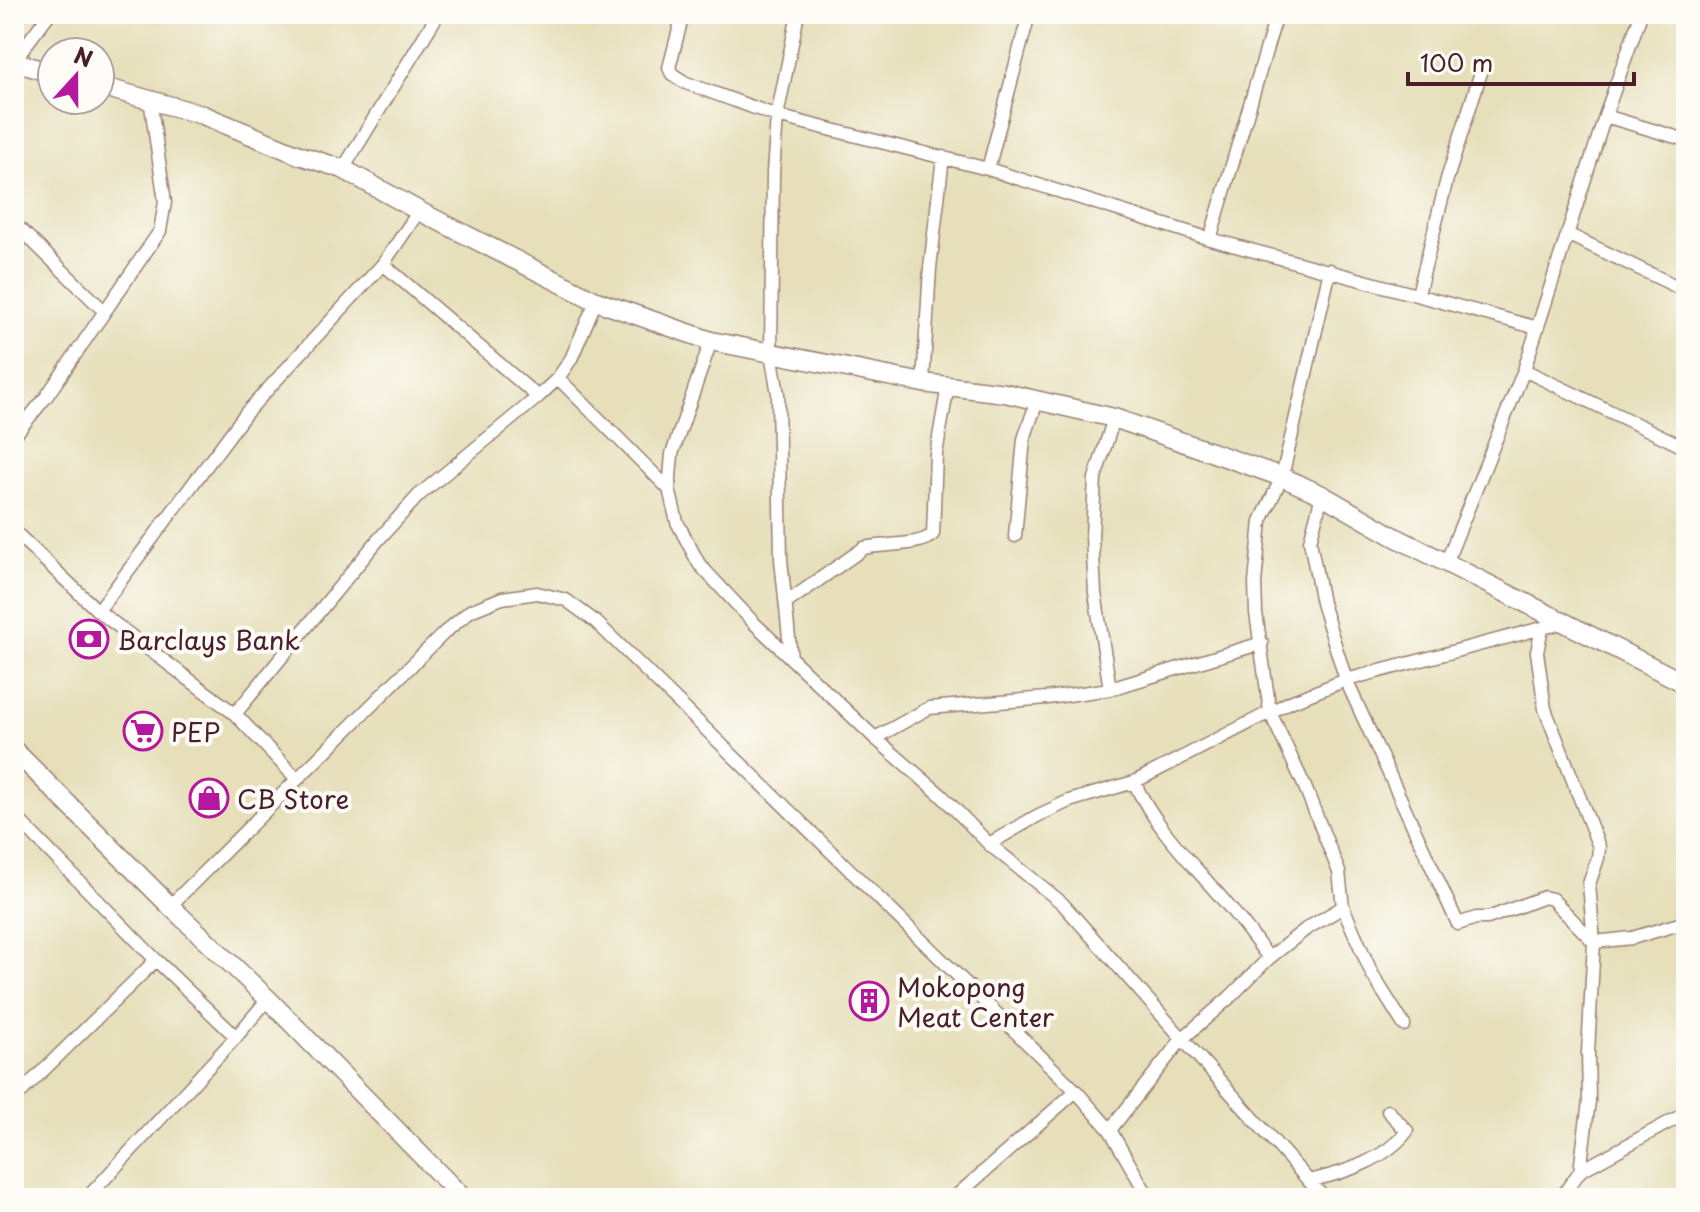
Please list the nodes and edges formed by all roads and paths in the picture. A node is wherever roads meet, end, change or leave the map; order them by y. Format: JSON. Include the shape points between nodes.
{"nodes":[{"id":1,"x":49,"y":14,"type":"edge"},
{"id":2,"x":438,"y":14,"type":"edge"},
{"id":3,"x":683,"y":14,"type":"edge"},
{"id":4,"x":798,"y":14,"type":"edge"},
{"id":5,"x":1029,"y":14,"type":"edge"},
{"id":6,"x":1641,"y":14,"type":"edge"},
{"id":7,"x":1276,"y":17,"type":"dead end"},
{"id":8,"x":14,"y":61,"type":"edge"},
{"id":9,"x":1483,"y":66,"type":"dead end"},
{"id":10,"x":36,"y":69,"type":"edge"},
{"id":11,"x":116,"y":90,"type":"edge"},
{"id":12,"x":150,"y":99,"type":"junction"},
{"id":13,"x":777,"y":116,"type":"junction"},
{"id":14,"x":1605,"y":116,"type":"junction"},
{"id":15,"x":1686,"y":140,"type":"edge"},
{"id":16,"x":943,"y":157,"type":"junction"},
{"id":17,"x":343,"y":169,"type":"junction"},
{"id":18,"x":988,"y":169,"type":"junction"},
{"id":19,"x":419,"y":211,"type":"junction"},
{"id":20,"x":14,"y":223,"type":"edge"},
{"id":21,"x":1567,"y":234,"type":"junction"},
{"id":22,"x":1210,"y":239,"type":"junction"},
{"id":23,"x":383,"y":264,"type":"junction"},
{"id":24,"x":1330,"y":270,"type":"junction"},
{"id":25,"x":1686,"y":291,"type":"edge"},
{"id":26,"x":1418,"y":294,"type":"junction"},
{"id":27,"x":596,"y":301,"type":"junction"},
{"id":28,"x":104,"y":311,"type":"junction"},
{"id":29,"x":1538,"y":328,"type":"junction"},
{"id":30,"x":711,"y":341,"type":"junction"},
{"id":31,"x":771,"y":353,"type":"junction"},
{"id":32,"x":1524,"y":370,"type":"junction"},
{"id":33,"x":558,"y":378,"type":"junction"},
{"id":34,"x":923,"y":383,"type":"junction"},
{"id":35,"x":948,"y":386,"type":"junction"},
{"id":36,"x":538,"y":397,"type":"junction"},
{"id":37,"x":1037,"y":401,"type":"junction"},
{"id":38,"x":1114,"y":418,"type":"junction"},
{"id":39,"x":14,"y":436,"type":"edge"},
{"id":40,"x":1686,"y":448,"type":"edge"},
{"id":41,"x":1282,"y":477,"type":"junction"},
{"id":42,"x":669,"y":489,"type":"junction"},
{"id":43,"x":1322,"y":495,"type":"junction"},
{"id":44,"x":14,"y":531,"type":"edge"},
{"id":45,"x":1015,"y":536,"type":"dead end"},
{"id":46,"x":1446,"y":563,"type":"junction"},
{"id":47,"x":786,"y":603,"type":"junction"},
{"id":48,"x":98,"y":611,"type":"junction"},
{"id":49,"x":1565,"y":622,"type":"junction"},
{"id":50,"x":1542,"y":628,"type":"junction"},
{"id":51,"x":1262,"y":643,"type":"junction"},
{"id":52,"x":791,"y":658,"type":"junction"},
{"id":53,"x":1346,"y":680,"type":"junction"},
{"id":54,"x":1686,"y":684,"type":"edge"},
{"id":55,"x":1110,"y":689,"type":"junction"},
{"id":56,"x":1270,"y":712,"type":"junction"},
{"id":57,"x":235,"y":714,"type":"junction"},
{"id":58,"x":875,"y":738,"type":"junction"},
{"id":59,"x":14,"y":750,"type":"edge"},
{"id":60,"x":297,"y":779,"type":"junction"},
{"id":61,"x":1134,"y":782,"type":"junction"},
{"id":62,"x":14,"y":815,"type":"edge"},
{"id":63,"x":989,"y":844,"type":"junction"},
{"id":64,"x":170,"y":906,"type":"junction"},
{"id":65,"x":1343,"y":907,"type":"junction"},
{"id":66,"x":1686,"y":922,"type":"edge"},
{"id":67,"x":1594,"y":942,"type":"junction"},
{"id":68,"x":1269,"y":958,"type":"junction"},
{"id":69,"x":156,"y":960,"type":"junction"},
{"id":70,"x":268,"y":999,"type":"junction"},
{"id":71,"x":1404,"y":1025,"type":"dead end"},
{"id":72,"x":236,"y":1037,"type":"junction"},
{"id":73,"x":1182,"y":1039,"type":"junction"},
{"id":74,"x":1076,"y":1091,"type":"junction"},
{"id":75,"x":14,"y":1099,"type":"edge"},
{"id":76,"x":1388,"y":1111,"type":"dead end"},
{"id":77,"x":1686,"y":1113,"type":"edge"},
{"id":78,"x":1110,"y":1130,"type":"junction"},
{"id":79,"x":1580,"y":1171,"type":"junction"},
{"id":80,"x":1309,"y":1181,"type":"junction"},
{"id":81,"x":87,"y":1198,"type":"edge"},
{"id":82,"x":463,"y":1198,"type":"edge"},
{"id":83,"x":954,"y":1198,"type":"edge"},
{"id":84,"x":1149,"y":1198,"type":"edge"},
{"id":85,"x":1324,"y":1198,"type":"edge"},
{"id":86,"x":1561,"y":1198,"type":"edge"}],
"edges":[{"from":1,"to":8,"type":"street"},
{"from":2,"to":17,"type":"street"},
{"from":3,"to":13,"type":"street","via":[[669,62],[672,74]]},
{"from":4,"to":13,"type":"street"},
{"from":5,"to":18,"type":"street"},
{"from":6,"to":14,"type":"street"},
{"from":7,"to":22,"type":"street"},
{"from":8,"to":10,"type":"street"},
{"from":9,"to":26,"type":"street"},
{"from":11,"to":12,"type":"street"},
{"from":12,"to":17,"type":"street"},
{"from":12,"to":28,"type":"street","via":[[164,217],[160,231]]},
{"from":13,"to":16,"type":"street"},
{"from":13,"to":31,"type":"street"},
{"from":14,"to":15,"type":"street"},
{"from":14,"to":21,"type":"street"},
{"from":16,"to":18,"type":"street"},
{"from":16,"to":34,"type":"street"},
{"from":17,"to":19,"type":"street"},
{"from":18,"to":22,"type":"street"},
{"from":19,"to":23,"type":"street"},
{"from":19,"to":27,"type":"street"},
{"from":20,"to":28,"type":"street"},
{"from":21,"to":25,"type":"street"},
{"from":21,"to":29,"type":"street"},
{"from":22,"to":24,"type":"street"},
{"from":23,"to":36,"type":"street"},
{"from":23,"to":48,"type":"street","via":[[246,413]]},
{"from":24,"to":26,"type":"street"},
{"from":24,"to":41,"type":"street"},
{"from":26,"to":29,"type":"street"},
{"from":27,"to":30,"type":"street"},
{"from":27,"to":33,"type":"street"},
{"from":28,"to":39,"type":"street"},
{"from":29,"to":32,"type":"street"},
{"from":30,"to":31,"type":"street"},
{"from":30,"to":42,"type":"street","via":[[672,454]]},
{"from":31,"to":34,"type":"street"},
{"from":31,"to":47,"type":"street","via":[[778,394]]},
{"from":32,"to":40,"type":"street"},
{"from":32,"to":46,"type":"street"},
{"from":33,"to":36,"type":"street"},
{"from":33,"to":42,"type":"street"},
{"from":34,"to":35,"type":"street"},
{"from":35,"to":37,"type":"street"},
{"from":35,"to":47,"type":"street","via":[[936,454],[933,534],[920,541],[864,548]]},
{"from":36,"to":57,"type":"street","via":[[419,495]]},
{"from":37,"to":38,"type":"street"},
{"from":37,"to":45,"type":"street","via":[[1024,439]]},
{"from":38,"to":41,"type":"street"},
{"from":38,"to":55,"type":"street","via":[[1095,478],[1092,536]]},
{"from":41,"to":43,"type":"street"},
{"from":41,"to":51,"type":"street","via":[[1261,521],[1255,583]]},
{"from":42,"to":52,"type":"street","via":[[677,522],[699,564]]},
{"from":43,"to":46,"type":"street"},
{"from":43,"to":53,"type":"street","via":[[1310,541]]},
{"from":44,"to":48,"type":"street"},
{"from":46,"to":49,"type":"street"},
{"from":47,"to":52,"type":"street"},
{"from":48,"to":57,"type":"street"},
{"from":49,"to":50,"type":"street"},
{"from":49,"to":54,"type":"street"},
{"from":50,"to":53,"type":"street"},
{"from":50,"to":67,"type":"street","via":[[1537,652],[1545,709],[1599,847],[1589,884]]},
{"from":51,"to":55,"type":"street"},
{"from":51,"to":56,"type":"street"},
{"from":52,"to":58,"type":"street"},
{"from":53,"to":56,"type":"street"},
{"from":53,"to":67,"type":"street","via":[[1458,924],[1544,897]]},
{"from":55,"to":58,"type":"street","via":[[929,708]]},
{"from":56,"to":61,"type":"street"},
{"from":56,"to":65,"type":"street","via":[[1339,872]]},
{"from":57,"to":60,"type":"street"},
{"from":58,"to":63,"type":"street"},
{"from":59,"to":64,"type":"street"},
{"from":60,"to":64,"type":"street"},
{"from":60,"to":74,"type":"street","via":[[470,611],[502,598],[537,593],[566,600],[596,622]]},
{"from":61,"to":63,"type":"street","via":[[1069,801]]},
{"from":61,"to":68,"type":"street","via":[[1178,849]]},
{"from":62,"to":69,"type":"street"},
{"from":63,"to":73,"type":"street","via":[[1062,903]]},
{"from":64,"to":70,"type":"street"},
{"from":65,"to":68,"type":"street"},
{"from":65,"to":71,"type":"street","via":[[1372,974]]},
{"from":66,"to":67,"type":"street","via":[[1632,938]]},
{"from":67,"to":79,"type":"street","via":[[1589,1101]]},
{"from":68,"to":73,"type":"street"},
{"from":69,"to":72,"type":"street"},
{"from":69,"to":75,"type":"street"},
{"from":70,"to":72,"type":"street"},
{"from":70,"to":82,"type":"street"},
{"from":72,"to":81,"type":"street"},
{"from":73,"to":78,"type":"street"},
{"from":73,"to":80,"type":"street"},
{"from":74,"to":78,"type":"street"},
{"from":74,"to":83,"type":"street"},
{"from":76,"to":80,"type":"street","via":[[1407,1131],[1398,1143],[1349,1171]]},
{"from":77,"to":79,"type":"street"},
{"from":78,"to":84,"type":"street"},
{"from":79,"to":86,"type":"street"},
{"from":80,"to":85,"type":"street"}]}
